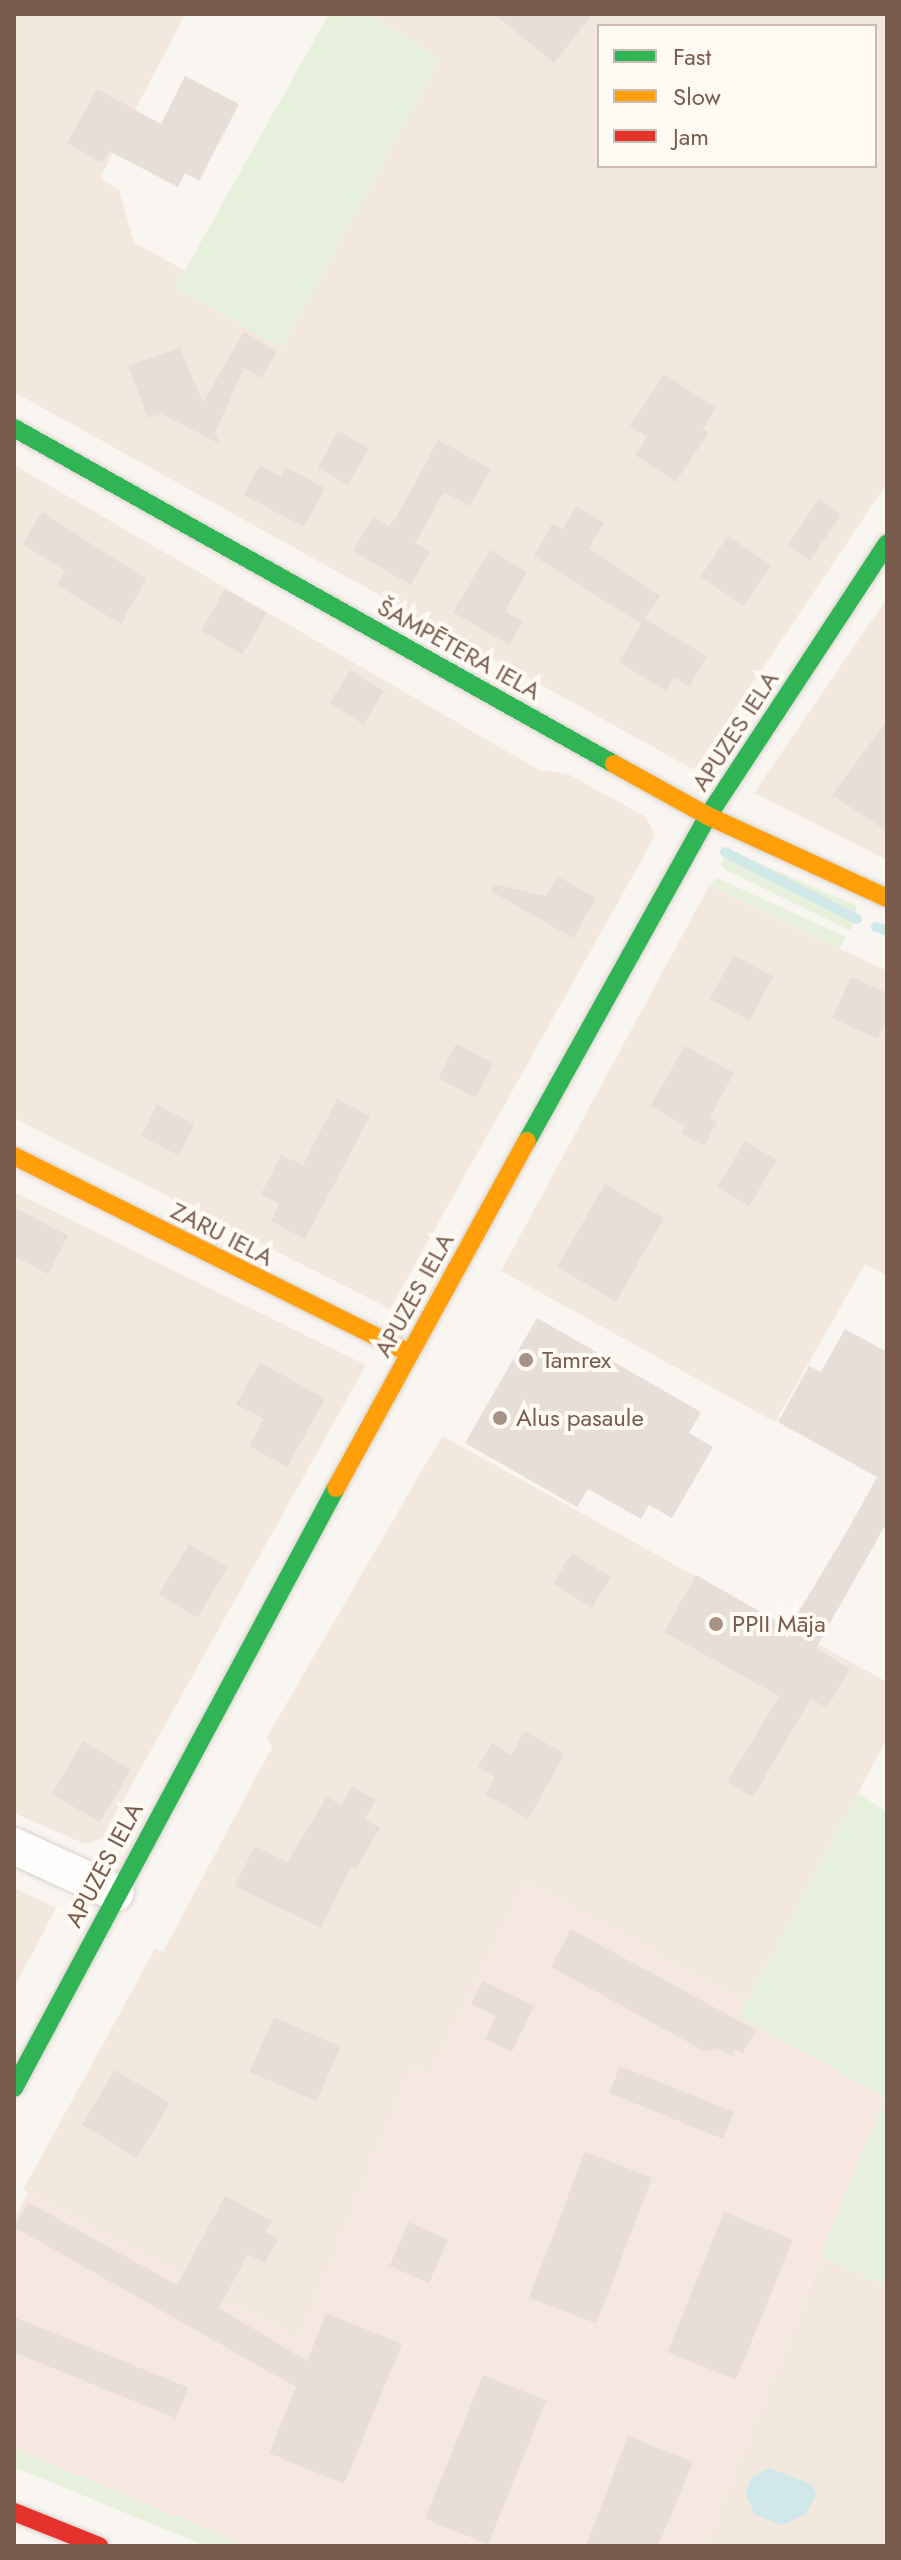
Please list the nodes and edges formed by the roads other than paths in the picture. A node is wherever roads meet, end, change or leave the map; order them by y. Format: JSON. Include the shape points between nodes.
{"nodes":[{"id":1,"x":14,"y":428,"type":"edge"},
{"id":2,"x":887,"y":544,"type":"edge"},
{"id":3,"x":708,"y":816,"type":"junction"},
{"id":4,"x":887,"y":898,"type":"edge"},
{"id":5,"x":14,"y":1156,"type":"edge"},
{"id":6,"x":409,"y":1353,"type":"junction"},
{"id":7,"x":14,"y":1846,"type":"edge"},
{"id":8,"x":116,"y":1893,"type":"junction"},
{"id":9,"x":14,"y":2088,"type":"edge"},
{"id":10,"x":14,"y":2512,"type":"edge"},
{"id":11,"x":99,"y":2546,"type":"edge"}],
"edges":[{"from":1,"to":3,"type":"street","name":"ŠAMPĒTERA IELA"},
{"from":2,"to":3,"type":"street","name":"APUZES IELA"},
{"from":3,"to":4,"type":"street","name":"ŠAMPĒTERA IELA"},
{"from":3,"to":6,"type":"street","name":"APUZES IELA"},
{"from":5,"to":6,"type":"street","name":"ZARU IELA"},
{"from":6,"to":8,"type":"street","name":"APUZES IELA"},
{"from":7,"to":8,"type":"street"},
{"from":8,"to":9,"type":"street","name":"APUZES IELA"},
{"from":10,"to":11,"type":"street"}]}
